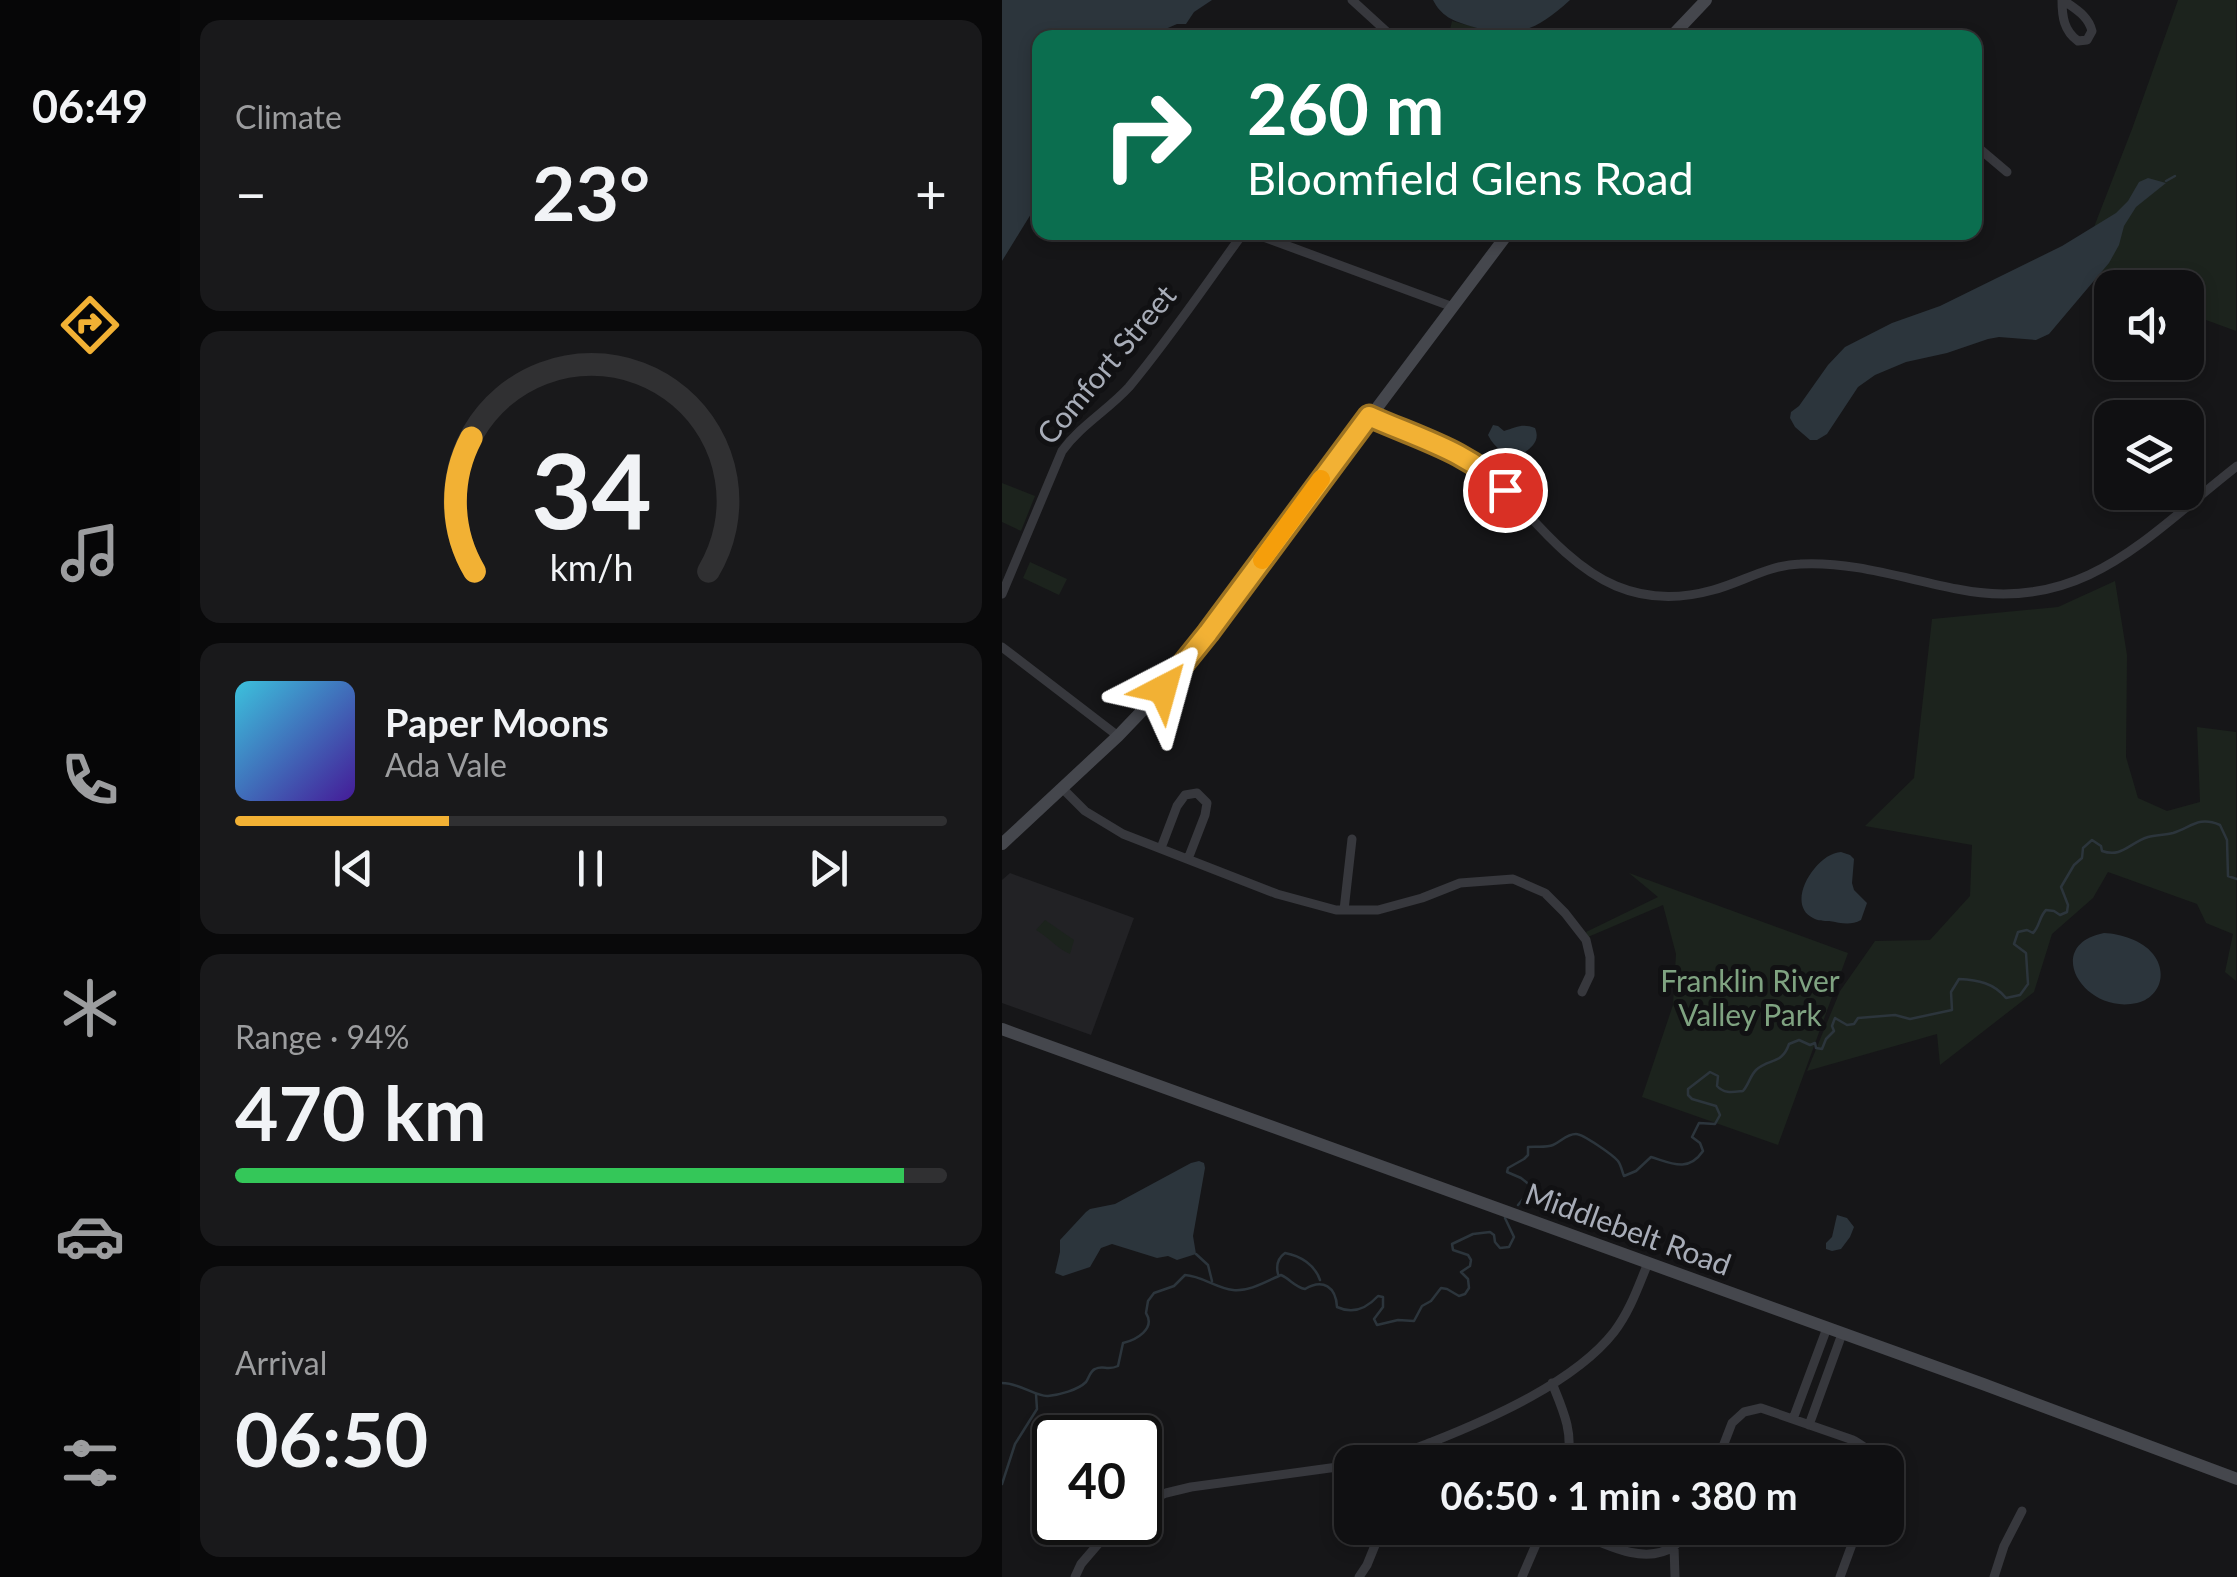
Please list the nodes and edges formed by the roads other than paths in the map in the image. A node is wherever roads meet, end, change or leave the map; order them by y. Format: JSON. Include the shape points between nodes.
{"nodes":[{"id":1,"x":1352,"y":0,"type":"edge"},
{"id":2,"x":1706,"y":0,"type":"edge"},
{"id":3,"x":2062,"y":0,"type":"edge"},
{"id":4,"x":1385,"y":30,"type":"edge"},
{"id":5,"x":1680,"y":30,"type":"edge"},
{"id":6,"x":1982,"y":151,"type":"edge"},
{"id":7,"x":2007,"y":172,"type":"dead end"},
{"id":8,"x":1241,"y":240,"type":"edge"},
{"id":9,"x":1269,"y":240,"type":"edge"},
{"id":10,"x":1503,"y":240,"type":"edge"},
{"id":11,"x":1454,"y":307,"type":"junction"},
{"id":12,"x":1369,"y":416,"type":"junction"},
{"id":13,"x":2236,"y":466,"type":"edge"},
{"id":14,"x":1002,"y":594,"type":"edge"},
{"id":15,"x":1002,"y":647,"type":"edge"},
{"id":16,"x":1118,"y":736,"type":"junction"},
{"id":17,"x":1062,"y":788,"type":"junction"},
{"id":18,"x":1352,"y":839,"type":"dead end"},
{"id":19,"x":1002,"y":844,"type":"edge"},
{"id":20,"x":1162,"y":848,"type":"junction"},
{"id":21,"x":1188,"y":858,"type":"junction"},
{"id":22,"x":1344,"y":910,"type":"junction"},
{"id":23,"x":1582,"y":992,"type":"dead end"},
{"id":24,"x":1002,"y":1029,"type":"edge"},
{"id":25,"x":1648,"y":1263,"type":"junction"},
{"id":26,"x":1827,"y":1328,"type":"junction"},
{"id":27,"x":1842,"y":1334,"type":"junction"},
{"id":28,"x":1552,"y":1383,"type":"junction"},
{"id":29,"x":1801,"y":1422,"type":"junction"},
{"id":30,"x":1424,"y":1445,"type":"edge"},
{"id":31,"x":1571,"y":1445,"type":"edge"},
{"id":32,"x":1723,"y":1445,"type":"edge"},
{"id":33,"x":1861,"y":1445,"type":"edge"},
{"id":34,"x":1334,"y":1467,"type":"edge"},
{"id":35,"x":2236,"y":1478,"type":"edge"},
{"id":36,"x":1162,"y":1495,"type":"edge"},
{"id":37,"x":2022,"y":1511,"type":"dead end"},
{"id":38,"x":1097,"y":1545,"type":"edge"},
{"id":39,"x":1375,"y":1545,"type":"edge"},
{"id":40,"x":1535,"y":1545,"type":"edge"},
{"id":41,"x":1610,"y":1545,"type":"edge"},
{"id":42,"x":1852,"y":1545,"type":"edge"},
{"id":43,"x":1674,"y":1546,"type":"joint"},
{"id":44,"x":1075,"y":1577,"type":"edge"},
{"id":45,"x":1359,"y":1577,"type":"edge"},
{"id":46,"x":1522,"y":1577,"type":"edge"},
{"id":47,"x":1675,"y":1577,"type":"edge"},
{"id":48,"x":1840,"y":1577,"type":"edge"},
{"id":49,"x":1994,"y":1577,"type":"edge"}],
"edges":[{"from":1,"to":4,"type":"street"},
{"from":2,"to":5,"type":"street"},
{"from":3,"to":3,"type":"street","via":[[2067,31],[2087,40],[2089,22]]},
{"from":6,"to":7,"type":"street"},
{"from":8,"to":14,"type":"street","name":"Comfort Street","via":[[1131,384],[1062,450]]},
{"from":9,"to":11,"type":"street"},
{"from":10,"to":11,"type":"street"},
{"from":11,"to":12,"type":"street"},
{"from":12,"to":13,"type":"street","via":[[1491,475],[1598,576],[1664,596],[1715,590],[1779,566],[1822,563],[1984,594],[2044,590],[2112,564]]},
{"from":12,"to":16,"type":"street","via":[[1163,689]]},
{"from":15,"to":16,"type":"street"},
{"from":16,"to":17,"type":"street"},
{"from":17,"to":19,"type":"street"},
{"from":17,"to":20,"type":"street","via":[[1123,834]]},
{"from":18,"to":22,"type":"street"},
{"from":20,"to":21,"type":"street"},
{"from":20,"to":21,"type":"street","via":[[1184,795],[1197,793],[1207,803]]},
{"from":21,"to":22,"type":"street","via":[[1277,894]]},
{"from":22,"to":23,"type":"street","via":[[1378,910],[1460,883],[1512,879],[1545,893],[1586,940],[1590,975]]},
{"from":24,"to":25,"type":"street","name":"Middlebelt Road"},
{"from":25,"to":26,"type":"street","name":"Middlebelt Road"},
{"from":25,"to":28,"type":"street","via":[[1612,1334]]},
{"from":26,"to":27,"type":"street","name":"Middlebelt Road"},
{"from":26,"to":29,"type":"street"},
{"from":27,"to":29,"type":"street"},
{"from":27,"to":35,"type":"street","name":"Middlebelt Road"},
{"from":28,"to":30,"type":"street"},
{"from":28,"to":31,"type":"street"},
{"from":29,"to":32,"type":"street","via":[[1761,1408],[1744,1412]]},
{"from":29,"to":33,"type":"street"},
{"from":34,"to":36,"type":"street"},
{"from":37,"to":49,"type":"street"},
{"from":38,"to":44,"type":"street"},
{"from":39,"to":45,"type":"street"},
{"from":40,"to":46,"type":"street"},
{"from":41,"to":43,"type":"street","via":[[1640,1554]]},
{"from":42,"to":48,"type":"street"},
{"from":43,"to":47,"type":"street"}]}
